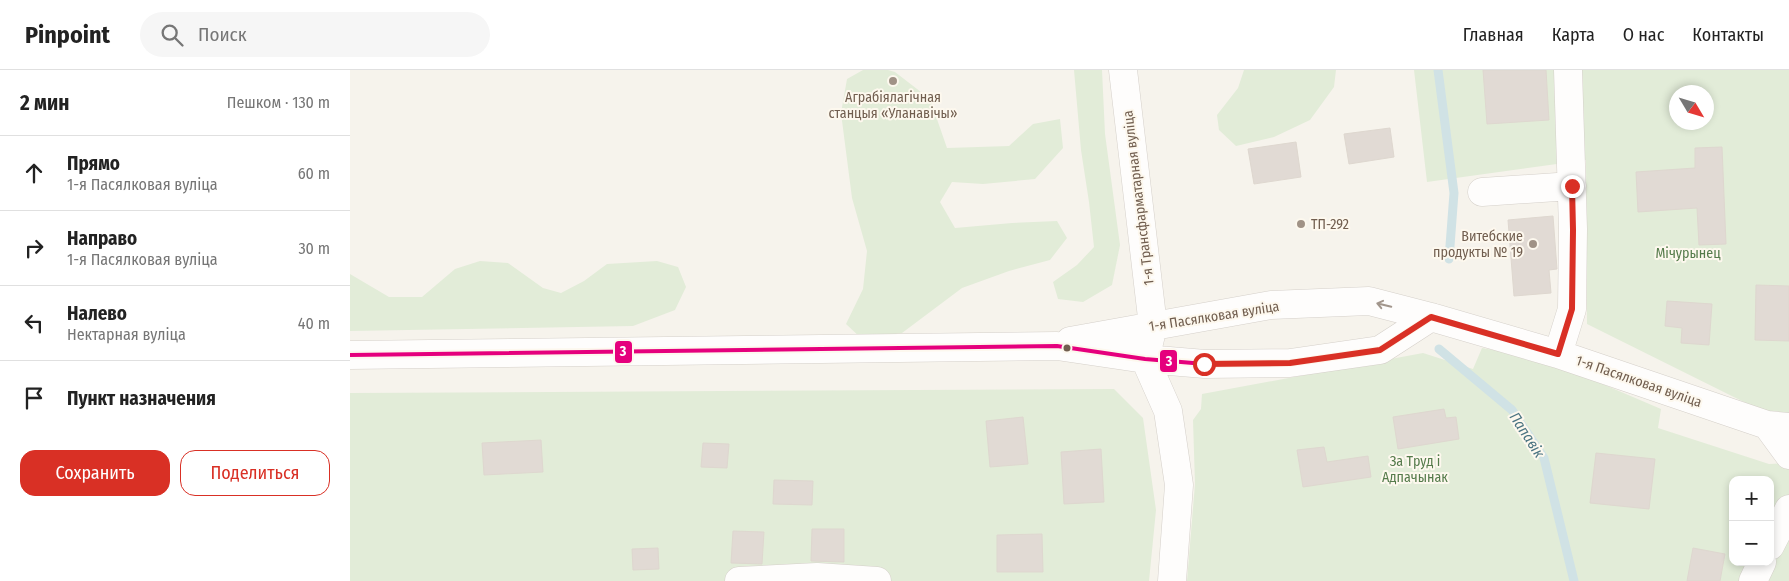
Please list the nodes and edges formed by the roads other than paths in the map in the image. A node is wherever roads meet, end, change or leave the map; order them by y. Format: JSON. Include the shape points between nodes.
{"nodes":[{"id":1,"x":1123,"y":70,"type":"edge"},
{"id":2,"x":1568,"y":70,"type":"edge"},
{"id":3,"x":1572,"y":186,"type":"junction"},
{"id":4,"x":1482,"y":192,"type":"dead end"},
{"id":5,"x":1431,"y":317,"type":"junction"},
{"id":6,"x":1153,"y":326,"type":"junction"},
{"id":7,"x":1057,"y":346,"type":"junction"},
{"id":8,"x":350,"y":354,"type":"edge"},
{"id":9,"x":1558,"y":354,"type":"junction"},
{"id":10,"x":1145,"y":359,"type":"junction"},
{"id":11,"x":1778,"y":426,"type":"edge"},
{"id":12,"x":1789,"y":455,"type":"edge"},
{"id":13,"x":1789,"y":509,"type":"edge"},
{"id":14,"x":1774,"y":538,"type":"edge"},
{"id":15,"x":1760,"y":566,"type":"edge"},
{"id":16,"x":739,"y":581,"type":"edge"},
{"id":17,"x":877,"y":581,"type":"edge"},
{"id":18,"x":1172,"y":581,"type":"edge"},
{"id":19,"x":1753,"y":581,"type":"edge"}],
"edges":[{"from":1,"to":6,"type":"street","name":"1-я Трансфарматарная вуліца"},
{"from":2,"to":3,"type":"street"},
{"from":3,"to":4,"type":"street"},
{"from":3,"to":9,"type":"street","via":[[1572,309]]},
{"from":5,"to":6,"type":"street","name":"1-я Пасялковая вуліца","one_way":true,"via":[[1369,302],[1271,305]]},
{"from":5,"to":9,"type":"street","name":"1-я Пасялковая вуліца"},
{"from":5,"to":10,"type":"street","via":[[1380,350],[1290,363],[1204,364]]},
{"from":6,"to":7,"type":"street","name":"1-я Пасялковая вуліца","via":[[1076,339]]},
{"from":6,"to":10,"type":"street"},
{"from":7,"to":8,"type":"street"},
{"from":7,"to":10,"type":"street"},
{"from":9,"to":11,"type":"street","name":"1-я Пасялковая вуліца"},
{"from":10,"to":18,"type":"street","via":[[1168,411],[1179,485]]},
{"from":11,"to":12,"type":"street"},
{"from":13,"to":14,"type":"street"},
{"from":15,"to":19,"type":"street"},
{"from":16,"to":17,"type":"street","via":[[817,577]]}]}
